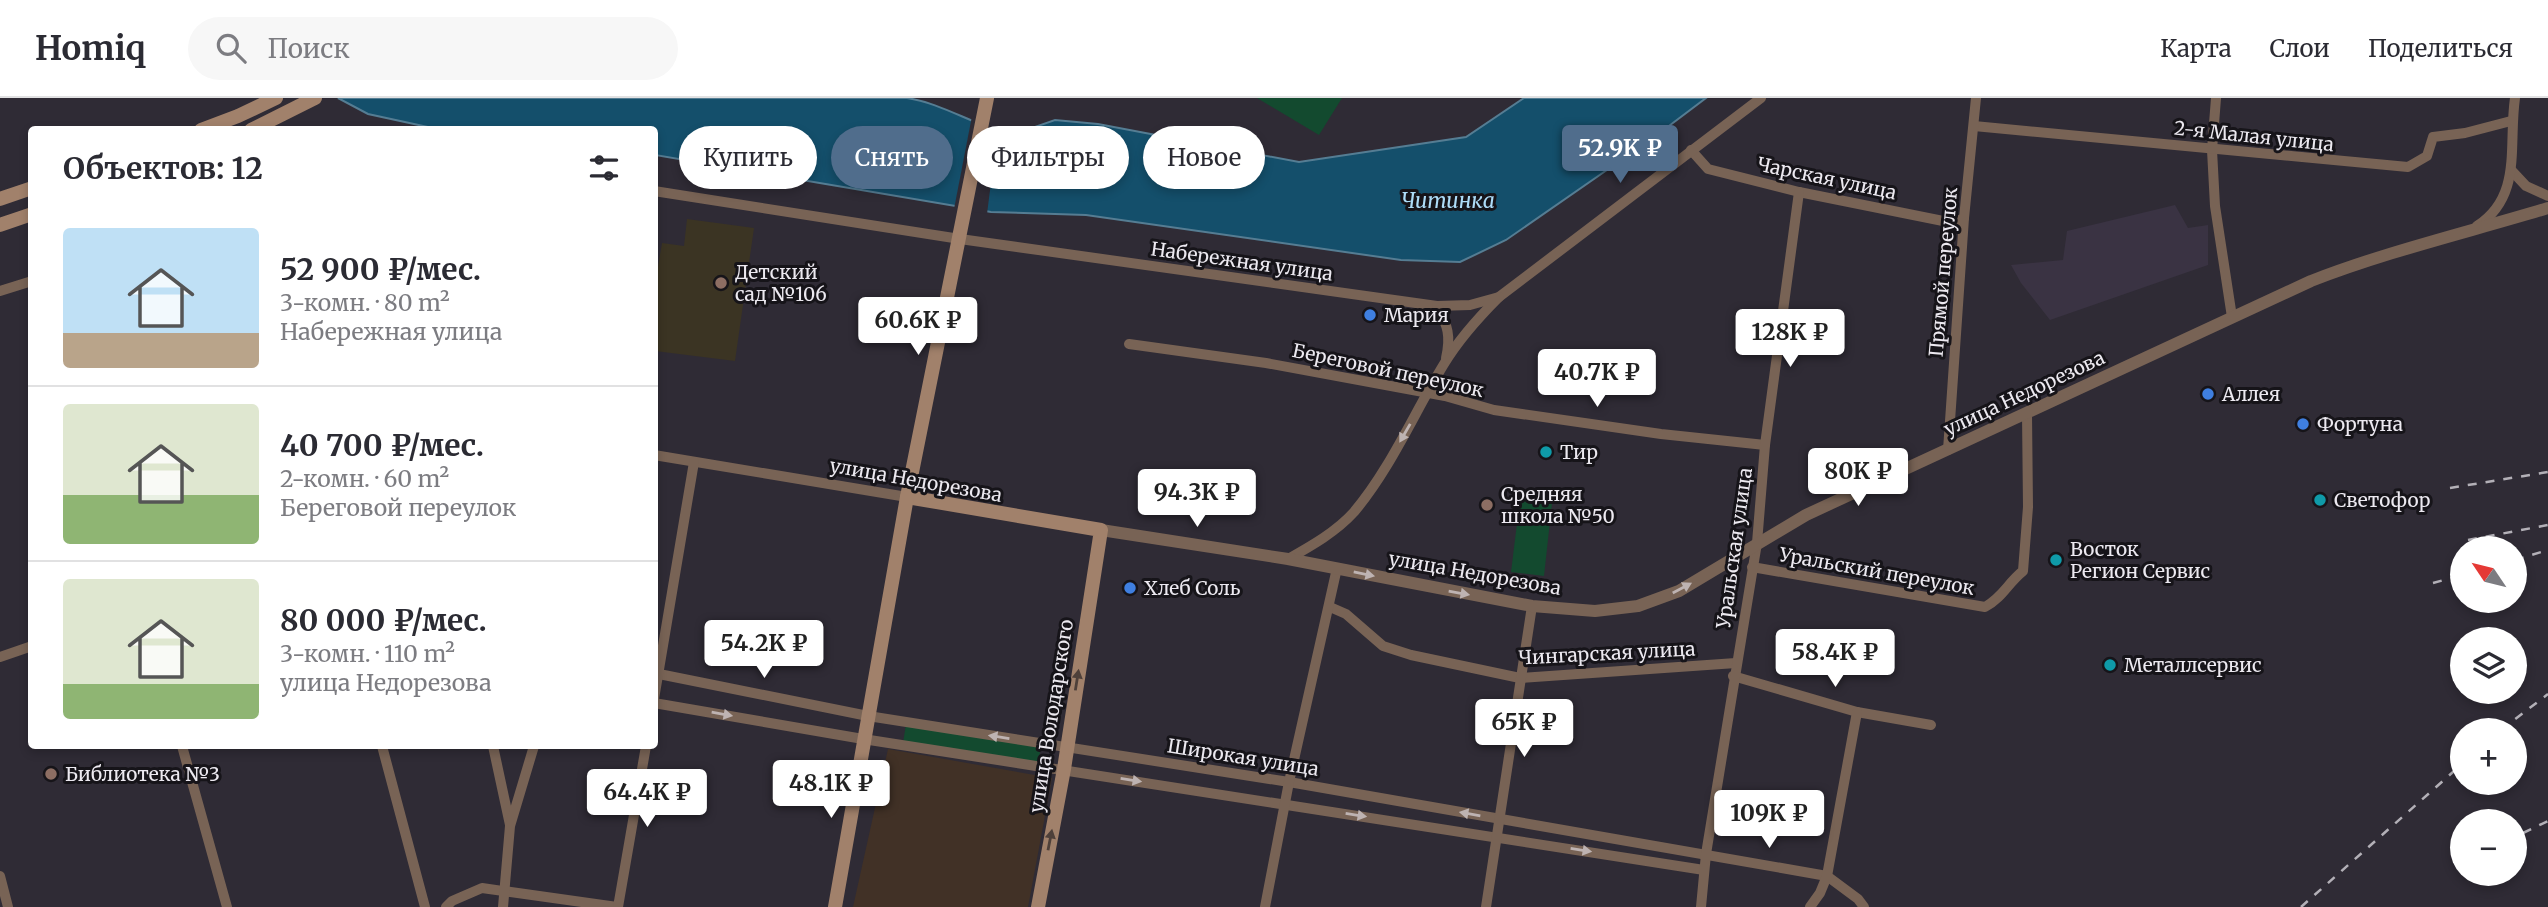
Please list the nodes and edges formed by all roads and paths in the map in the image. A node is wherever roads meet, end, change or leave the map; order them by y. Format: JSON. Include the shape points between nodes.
{"nodes":[{"id":1,"x":276,"y":98,"type":"edge"},
{"id":2,"x":315,"y":98,"type":"edge"},
{"id":3,"x":987,"y":98,"type":"edge"},
{"id":4,"x":1761,"y":98,"type":"edge"},
{"id":5,"x":1976,"y":98,"type":"edge"},
{"id":6,"x":2216,"y":98,"type":"edge"},
{"id":7,"x":2515,"y":98,"type":"edge"},
{"id":8,"x":2511,"y":121,"type":"junction"},
{"id":9,"x":212,"y":126,"type":"edge"},
{"id":10,"x":259,"y":126,"type":"edge"},
{"id":11,"x":1974,"y":126,"type":"junction"},
{"id":12,"x":1691,"y":150,"type":"junction"},
{"id":13,"x":2212,"y":150,"type":"junction"},
{"id":14,"x":2511,"y":170,"type":"junction"},
{"id":15,"x":28,"y":189,"type":"edge"},
{"id":16,"x":658,"y":192,"type":"edge"},
{"id":17,"x":1799,"y":192,"type":"junction"},
{"id":18,"x":2548,"y":196,"type":"edge"},
{"id":19,"x":0,"y":199,"type":"edge"},
{"id":20,"x":2548,"y":208,"type":"edge"},
{"id":21,"x":28,"y":215,"type":"edge"},
{"id":22,"x":1964,"y":218,"type":"junction"},
{"id":23,"x":0,"y":225,"type":"edge"},
{"id":24,"x":961,"y":232,"type":"junction"},
{"id":25,"x":2468,"y":233,"type":"junction"},
{"id":26,"x":28,"y":282,"type":"edge"},
{"id":27,"x":0,"y":291,"type":"edge"},
{"id":28,"x":1499,"y":297,"type":"junction"},
{"id":29,"x":1437,"y":306,"type":"junction"},
{"id":30,"x":2232,"y":317,"type":"junction"},
{"id":31,"x":1129,"y":344,"type":"dead end"},
{"id":32,"x":1445,"y":363,"type":"junction"},
{"id":33,"x":1427,"y":394,"type":"junction"},
{"id":34,"x":2027,"y":414,"type":"junction"},
{"id":35,"x":1765,"y":445,"type":"junction"},
{"id":36,"x":1948,"y":450,"type":"junction"},
{"id":37,"x":658,"y":456,"type":"edge"},
{"id":38,"x":694,"y":462,"type":"junction"},
{"id":39,"x":908,"y":497,"type":"junction"},
{"id":40,"x":1101,"y":530,"type":"junction"},
{"id":41,"x":1757,"y":543,"type":"junction"},
{"id":42,"x":1288,"y":559,"type":"junction"},
{"id":43,"x":1337,"y":568,"type":"junction"},
{"id":44,"x":1752,"y":568,"type":"junction"},
{"id":45,"x":1532,"y":606,"type":"junction"},
{"id":46,"x":1330,"y":607,"type":"junction"},
{"id":47,"x":28,"y":647,"type":"edge"},
{"id":48,"x":0,"y":657,"type":"edge"},
{"id":49,"x":1736,"y":663,"type":"junction"},
{"id":50,"x":658,"y":668,"type":"edge"},
{"id":51,"x":658,"y":674,"type":"edge"},
{"id":52,"x":1733,"y":676,"type":"junction"},
{"id":53,"x":1520,"y":678,"type":"junction"},
{"id":54,"x":658,"y":702,"type":"edge"},
{"id":55,"x":1857,"y":712,"type":"junction"},
{"id":56,"x":868,"y":716,"type":"junction"},
{"id":57,"x":1931,"y":725,"type":"dead end"},
{"id":58,"x":863,"y":739,"type":"junction"},
{"id":59,"x":1067,"y":747,"type":"junction"},
{"id":60,"x":183,"y":749,"type":"edge"},
{"id":61,"x":384,"y":749,"type":"edge"},
{"id":62,"x":494,"y":749,"type":"edge"},
{"id":63,"x":533,"y":749,"type":"edge"},
{"id":64,"x":645,"y":749,"type":"edge"},
{"id":65,"x":1064,"y":769,"type":"junction"},
{"id":66,"x":1289,"y":782,"type":"junction"},
{"id":67,"x":1285,"y":804,"type":"junction"},
{"id":68,"x":1499,"y":819,"type":"junction"},
{"id":69,"x":510,"y":826,"type":"junction"},
{"id":70,"x":1496,"y":836,"type":"junction"},
{"id":71,"x":1706,"y":853,"type":"junction"},
{"id":72,"x":1704,"y":870,"type":"junction"},
{"id":73,"x":1827,"y":876,"type":"junction"},
{"id":74,"x":0,"y":879,"type":"edge"},
{"id":75,"x":506,"y":890,"type":"junction"},
{"id":76,"x":8,"y":907,"type":"edge"},
{"id":77,"x":227,"y":907,"type":"edge"},
{"id":78,"x":425,"y":907,"type":"edge"},
{"id":79,"x":446,"y":907,"type":"edge"},
{"id":80,"x":503,"y":907,"type":"edge"},
{"id":81,"x":618,"y":907,"type":"edge"},
{"id":82,"x":835,"y":907,"type":"edge"},
{"id":83,"x":1038,"y":907,"type":"edge"},
{"id":84,"x":1265,"y":907,"type":"edge"},
{"id":85,"x":1486,"y":907,"type":"edge"},
{"id":86,"x":1701,"y":907,"type":"edge"},
{"id":87,"x":1810,"y":907,"type":"edge"},
{"id":88,"x":1864,"y":907,"type":"edge"}],
"edges":[{"from":1,"to":9,"type":"main road"},
{"from":2,"to":10,"type":"main road"},
{"from":3,"to":24,"type":"main road"},
{"from":4,"to":12,"type":"street","name":"Набережная улица"},
{"from":5,"to":11,"type":"street","name":"Прямой переулок"},
{"from":6,"to":13,"type":"street"},
{"from":7,"to":8,"type":"street"},
{"from":8,"to":13,"type":"street","name":"2-я Малая улица","via":[[2433,137],[2427,156],[2408,167]]},
{"from":8,"to":14,"type":"street"},
{"from":11,"to":13,"type":"street","name":"2-я Малая улица"},
{"from":11,"to":22,"type":"street","name":"Прямой переулок"},
{"from":12,"to":17,"type":"street","name":"Чарская улица","via":[[1708,169]]},
{"from":12,"to":28,"type":"street","name":"Набережная улица"},
{"from":13,"to":30,"type":"street","via":[[2215,206]]},
{"from":14,"to":18,"type":"street","via":[[2526,186]]},
{"from":14,"to":25,"type":"street","via":[[2504,198],[2492,216]]},
{"from":15,"to":19,"type":"main road"},
{"from":16,"to":24,"type":"street","name":"Набережная улица"},
{"from":17,"to":22,"type":"street","name":"Чарская улица","via":[[1953,223]]},
{"from":17,"to":35,"type":"street","name":"Уральская улица"},
{"from":20,"to":25,"type":"street","name":"улица Недорезова"},
{"from":21,"to":23,"type":"main road"},
{"from":22,"to":36,"type":"street","name":"Прямой переулок"},
{"from":24,"to":29,"type":"street","name":"Набережная улица"},
{"from":24,"to":39,"type":"main road"},
{"from":25,"to":30,"type":"street","name":"улица Недорезова","via":[[2390,252]]},
{"from":26,"to":27,"type":"street"},
{"from":28,"to":29,"type":"street","name":"Набережная улица","via":[[1470,305]]},
{"from":28,"to":32,"type":"street"},
{"from":29,"to":32,"type":"street","via":[[1450,340]]},
{"from":30,"to":34,"type":"street","name":"улица Недорезова"},
{"from":31,"to":33,"type":"street","name":"Береговой переулок","via":[[1254,361]]},
{"from":32,"to":33,"type":"street"},
{"from":33,"to":35,"type":"street","name":"Береговой переулок","via":[[1494,410]]},
{"from":33,"to":42,"type":"street","one_way":true,"via":[[1353,513]]},
{"from":34,"to":36,"type":"street","name":"улица Недорезова"},
{"from":34,"to":44,"type":"street","name":"Уральский переулок","via":[[2023,571],[1999,599],[1985,607]]},
{"from":35,"to":41,"type":"street","name":"Уральская улица"},
{"from":36,"to":41,"type":"street","name":"улица Недорезова"},
{"from":37,"to":38,"type":"street","name":"улица Недорезова"},
{"from":38,"to":39,"type":"street","name":"улица Недорезова"},
{"from":38,"to":50,"type":"street"},
{"from":39,"to":40,"type":"main road","name":"улица Недорезова"},
{"from":39,"to":56,"type":"main road"},
{"from":40,"to":42,"type":"street","name":"улица Недорезова"},
{"from":59,"to":40,"type":"main road","name":"улица Володарского","one_way":true},
{"from":41,"to":44,"type":"street","name":"Уральская улица"},
{"from":45,"to":41,"type":"street","name":"улица Недорезова","one_way":true,"via":[[1595,611],[1639,606],[1679,591]]},
{"from":42,"to":43,"type":"street","name":"улица Недорезова"},
{"from":43,"to":45,"type":"street","name":"улица Недорезова","one_way":true},
{"from":43,"to":46,"type":"street"},
{"from":44,"to":49,"type":"street","name":"Уральская улица"},
{"from":45,"to":53,"type":"street"},
{"from":46,"to":53,"type":"street","name":"Чингарская улица","via":[[1346,614],[1384,646]]},
{"from":46,"to":66,"type":"street"},
{"from":47,"to":48,"type":"street"},
{"from":49,"to":52,"type":"street","name":"Уральская улица"},
{"from":49,"to":53,"type":"street","name":"Чингарская улица"},
{"from":51,"to":56,"type":"street","name":"Широкая улица"},
{"from":52,"to":55,"type":"street"},
{"from":52,"to":71,"type":"street","name":"Уральская улица"},
{"from":53,"to":68,"type":"street"},
{"from":54,"to":58,"type":"street","name":"Широкая улица","one_way":true},
{"from":55,"to":57,"type":"street"},
{"from":55,"to":73,"type":"street"},
{"from":56,"to":58,"type":"main road"},
{"from":59,"to":56,"type":"street","name":"Широкая улица","one_way":true},
{"from":58,"to":65,"type":"street","name":"Широкая улица"},
{"from":58,"to":82,"type":"main road"},
{"from":59,"to":65,"type":"main road","name":"улица Володарского"},
{"from":59,"to":66,"type":"street","name":"Широкая улица"},
{"from":60,"to":77,"type":"street"},
{"from":61,"to":78,"type":"street"},
{"from":62,"to":69,"type":"street"},
{"from":63,"to":69,"type":"street"},
{"from":64,"to":81,"type":"street"},
{"from":65,"to":67,"type":"street","name":"Широкая улица","one_way":true},
{"from":83,"to":65,"type":"main road","name":"улица Володарского","one_way":true},
{"from":66,"to":67,"type":"street"},
{"from":68,"to":66,"type":"street","name":"Широкая улица","one_way":true},
{"from":67,"to":70,"type":"street","name":"Широкая улица","one_way":true},
{"from":67,"to":84,"type":"street"},
{"from":68,"to":70,"type":"street"},
{"from":68,"to":71,"type":"street","name":"Широкая улица"},
{"from":69,"to":75,"type":"street"},
{"from":70,"to":72,"type":"street","name":"Широкая улица","one_way":true},
{"from":70,"to":85,"type":"street"},
{"from":71,"to":72,"type":"street","name":"Уральская улица"},
{"from":71,"to":73,"type":"street","name":"Широкая улица"},
{"from":72,"to":86,"type":"street","name":"Уральская улица"},
{"from":73,"to":87,"type":"street"},
{"from":73,"to":88,"type":"street"},
{"from":74,"to":76,"type":"street"},
{"from":75,"to":79,"type":"street","via":[[482,888]]},
{"from":75,"to":80,"type":"street"},
{"from":75,"to":81,"type":"street"}]}
